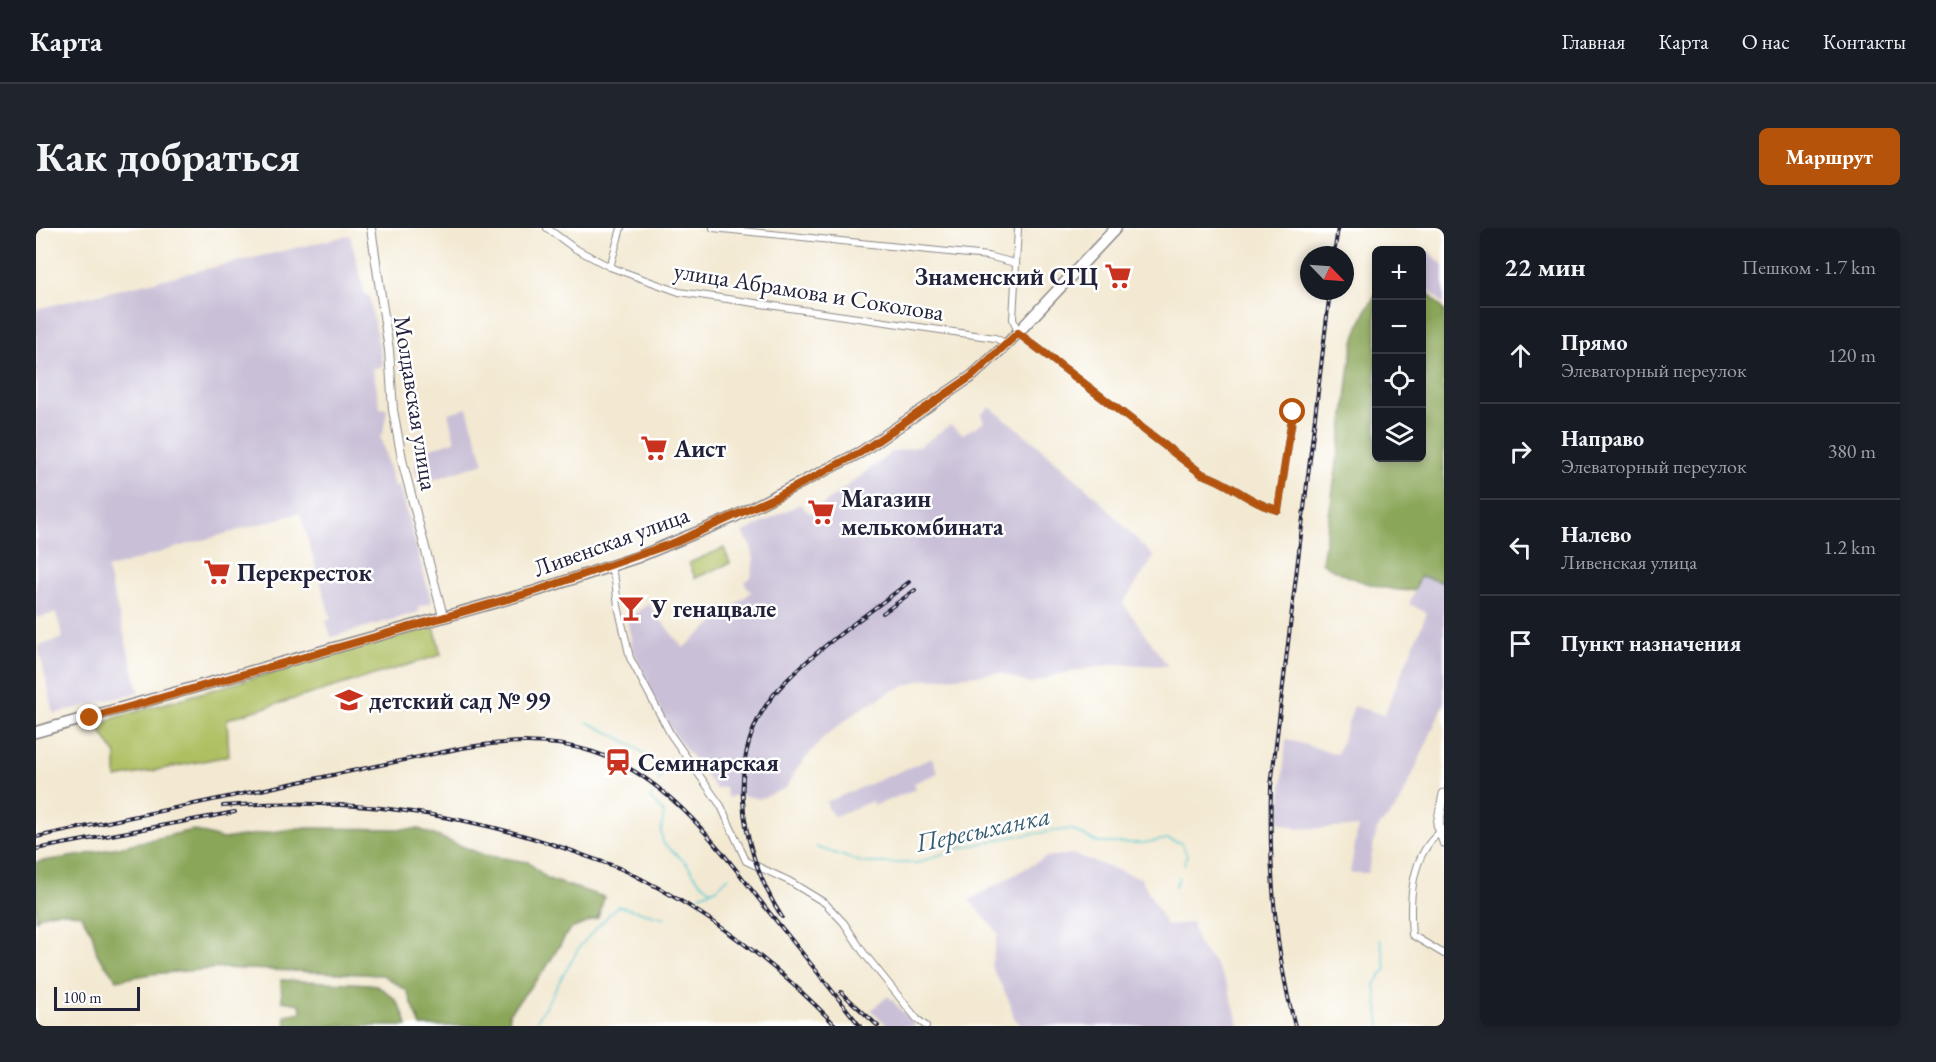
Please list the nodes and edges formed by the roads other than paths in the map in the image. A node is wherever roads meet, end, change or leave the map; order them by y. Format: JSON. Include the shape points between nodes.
{"nodes":[{"id":1,"x":370,"y":228,"type":"edge"},
{"id":2,"x":547,"y":228,"type":"edge"},
{"id":3,"x":621,"y":228,"type":"edge"},
{"id":4,"x":713,"y":228,"type":"edge"},
{"id":5,"x":1018,"y":228,"type":"edge"},
{"id":6,"x":1116,"y":228,"type":"edge"},
{"id":7,"x":1015,"y":263,"type":"junction"},
{"id":8,"x":610,"y":267,"type":"junction"},
{"id":9,"x":1018,"y":333,"type":"junction"},
{"id":10,"x":1007,"y":344,"type":"junction"},
{"id":11,"x":1293,"y":412,"type":"dead end"},
{"id":12,"x":610,"y":566,"type":"junction"},
{"id":13,"x":443,"y":616,"type":"junction"},
{"id":14,"x":36,"y":732,"type":"edge"},
{"id":15,"x":1444,"y":794,"type":"edge"},
{"id":16,"x":1439,"y":833,"type":"junction"},
{"id":17,"x":1444,"y":842,"type":"edge"},
{"id":18,"x":1444,"y":954,"type":"edge"},
{"id":19,"x":926,"y":1026,"type":"edge"}],
"edges":[{"from":1,"to":13,"type":"street","name":"Молдавская улица","via":[[399,442]]},
{"from":2,"to":8,"type":"street","name":"улица Абрамова и Соколова"},
{"from":3,"to":8,"type":"street"},
{"from":4,"to":7,"type":"street","via":[[988,256]]},
{"from":5,"to":7,"type":"street"},
{"from":6,"to":9,"type":"main road","name":"Ливенская улица"},
{"from":7,"to":9,"type":"street","via":[[1012,319]]},
{"from":8,"to":10,"type":"street","name":"улица Абрамова и Соколова","via":[[679,292],[995,338]]},
{"from":9,"to":10,"type":"main road","name":"Ливенская улица"},
{"from":9,"to":11,"type":"street","via":[[1202,474],[1219,479],[1261,506],[1278,510]]},
{"from":10,"to":12,"type":"main road","name":"Ливенская улица","via":[[972,376],[824,473],[734,517]]},
{"from":12,"to":13,"type":"main road","name":"Ливенская улица"},
{"from":12,"to":19,"type":"street","via":[[630,658],[671,735],[721,806],[746,861],[825,903]]},
{"from":13,"to":14,"type":"main road","name":"Ливенская улица"},
{"from":15,"to":16,"type":"main road","via":[[1438,815]]},
{"from":16,"to":17,"type":"main road"},
{"from":16,"to":18,"type":"street","via":[[1421,857],[1409,904],[1412,935]]}]}
